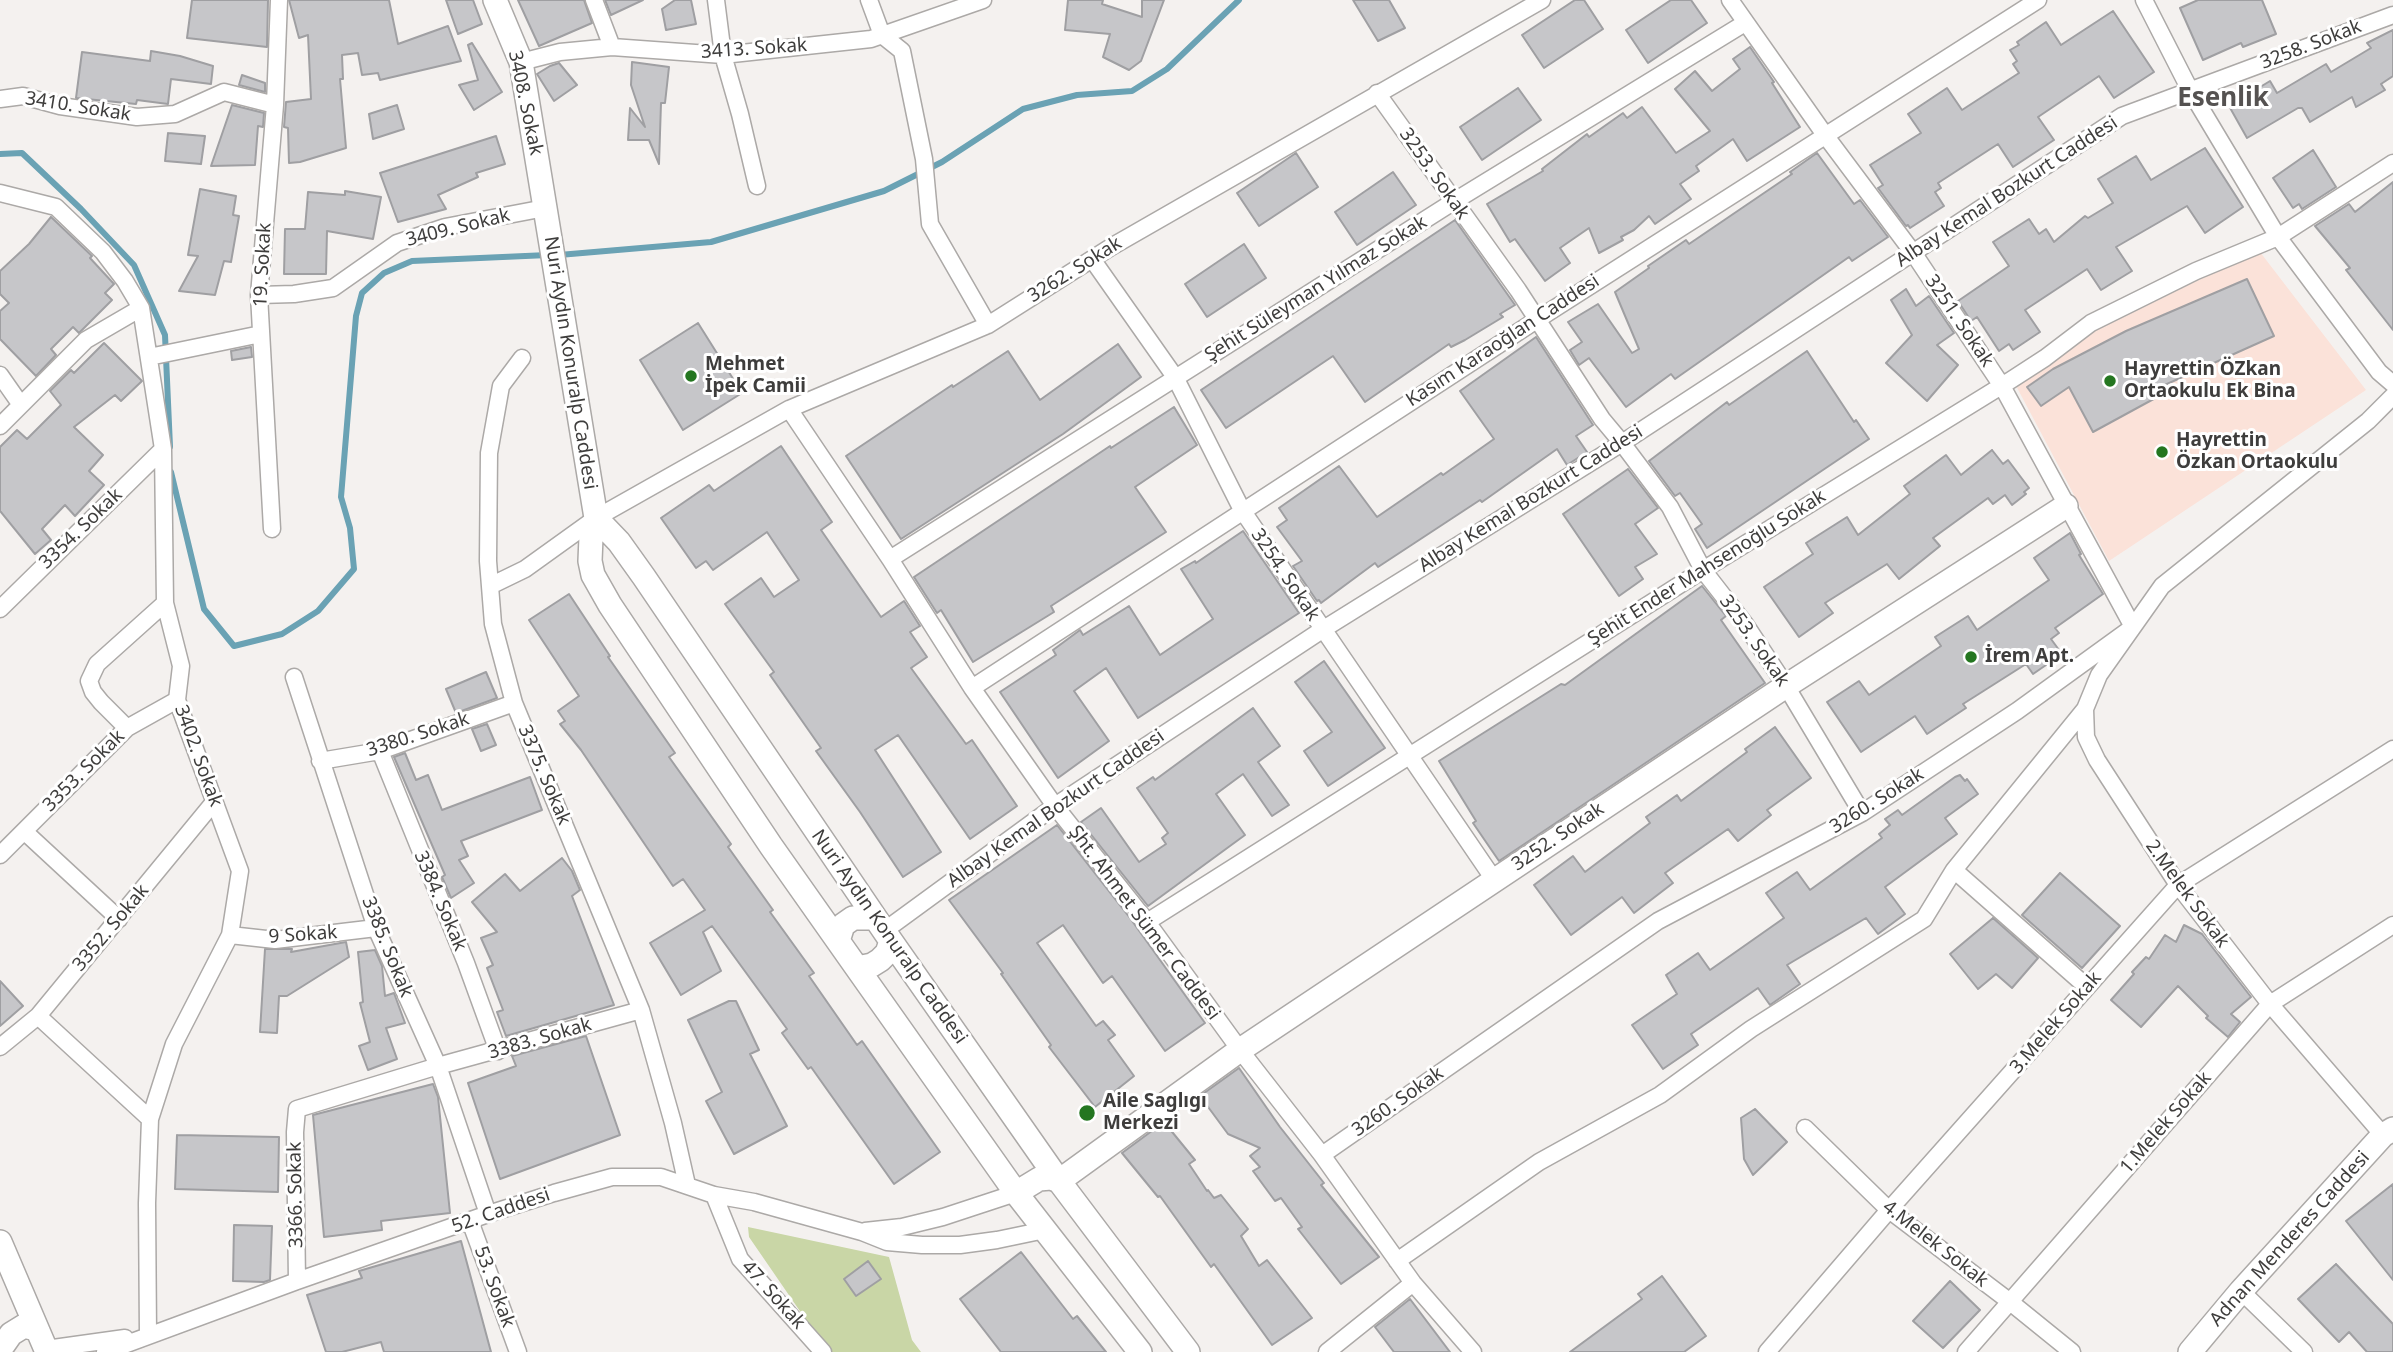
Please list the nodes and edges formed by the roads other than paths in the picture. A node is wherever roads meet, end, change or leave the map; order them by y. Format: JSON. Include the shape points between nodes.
{"nodes":[{"id":1,"x":279,"y":0,"type":"edge"},
{"id":2,"x":495,"y":0,"type":"edge"},
{"id":3,"x":594,"y":0,"type":"edge"},
{"id":4,"x":716,"y":0,"type":"edge"},
{"id":5,"x":870,"y":0,"type":"edge"},
{"id":6,"x":983,"y":0,"type":"edge"},
{"id":7,"x":1542,"y":0,"type":"edge"},
{"id":8,"x":1730,"y":0,"type":"edge"},
{"id":9,"x":2038,"y":0,"type":"edge"},
{"id":10,"x":2144,"y":0,"type":"edge"},
{"id":11,"x":2393,"y":15,"type":"edge"},
{"id":12,"x":1745,"y":23,"type":"junction"},
{"id":13,"x":882,"y":35,"type":"junction"},
{"id":14,"x":612,"y":47,"type":"junction"},
{"id":15,"x":723,"y":55,"type":"junction"},
{"id":16,"x":521,"y":62,"type":"junction"},
{"id":17,"x":2191,"y":92,"type":"junction"},
{"id":18,"x":1377,"y":93,"type":"junction"},
{"id":19,"x":0,"y":99,"type":"edge"},
{"id":20,"x":275,"y":105,"type":"junction"},
{"id":21,"x":1825,"y":135,"type":"junction"},
{"id":22,"x":2393,"y":163,"type":"edge"},
{"id":23,"x":757,"y":187,"type":"dead end"},
{"id":24,"x":0,"y":192,"type":"edge"},
{"id":25,"x":1453,"y":202,"type":"junction"},
{"id":26,"x":545,"y":208,"type":"junction"},
{"id":27,"x":2278,"y":237,"type":"junction"},
{"id":28,"x":1914,"y":254,"type":"junction"},
{"id":29,"x":1092,"y":259,"type":"junction"},
{"id":30,"x":259,"y":295,"type":"junction"},
{"id":31,"x":141,"y":308,"type":"junction"},
{"id":32,"x":1538,"y":319,"type":"junction"},
{"id":33,"x":988,"y":325,"type":"junction"},
{"id":34,"x":261,"y":334,"type":"junction"},
{"id":35,"x":155,"y":356,"type":"junction"},
{"id":36,"x":522,"y":358,"type":"dead end"},
{"id":37,"x":0,"y":375,"type":"edge"},
{"id":38,"x":1175,"y":377,"type":"junction"},
{"id":39,"x":2393,"y":384,"type":"edge"},
{"id":40,"x":2002,"y":386,"type":"junction"},
{"id":41,"x":2393,"y":396,"type":"edge"},
{"id":42,"x":21,"y":405,"type":"junction"},
{"id":43,"x":789,"y":409,"type":"junction"},
{"id":44,"x":0,"y":426,"type":"edge"},
{"id":45,"x":1622,"y":443,"type":"junction"},
{"id":46,"x":163,"y":449,"type":"junction"},
{"id":47,"x":2066,"y":506,"type":"junction"},
{"id":48,"x":1242,"y":510,"type":"junction"},
{"id":49,"x":596,"y":518,"type":"junction"},
{"id":50,"x":272,"y":530,"type":"dead end"},
{"id":51,"x":890,"y":559,"type":"junction"},
{"id":52,"x":1703,"y":570,"type":"junction"},
{"id":53,"x":489,"y":586,"type":"junction"},
{"id":54,"x":166,"y":603,"type":"junction"},
{"id":55,"x":0,"y":609,"type":"edge"},
{"id":56,"x":2133,"y":626,"type":"junction"},
{"id":57,"x":1322,"y":630,"type":"junction"},
{"id":58,"x":295,"y":677,"type":"dead end"},
{"id":59,"x":1786,"y":685,"type":"junction"},
{"id":60,"x":972,"y":688,"type":"junction"},
{"id":61,"x":177,"y":701,"type":"junction"},
{"id":62,"x":514,"y":702,"type":"junction"},
{"id":63,"x":2085,"y":709,"type":"junction"},
{"id":64,"x":127,"y":728,"type":"junction"},
{"id":65,"x":2393,"y":749,"type":"edge"},
{"id":66,"x":380,"y":751,"type":"junction"},
{"id":67,"x":1408,"y":755,"type":"junction"},
{"id":68,"x":320,"y":761,"type":"junction"},
{"id":69,"x":214,"y":802,"type":"junction"},
{"id":70,"x":1055,"y":806,"type":"junction"},
{"id":71,"x":1863,"y":813,"type":"junction"},
{"id":72,"x":24,"y":832,"type":"junction"},
{"id":73,"x":0,"y":855,"type":"edge"},
{"id":74,"x":1954,"y":870,"type":"junction"},
{"id":75,"x":1494,"y":881,"type":"junction"},
{"id":76,"x":2178,"y":885,"type":"junction"},
{"id":77,"x":119,"y":919,"type":"junction"},
{"id":78,"x":1147,"y":922,"type":"junction"},
{"id":79,"x":2393,"y":925,"type":"edge"},
{"id":80,"x":376,"y":928,"type":"junction"},
{"id":81,"x":884,"y":930,"type":"junction"},
{"id":82,"x":230,"y":935,"type":"junction"},
{"id":83,"x":838,"y":941,"type":"junction"},
{"id":84,"x":857,"y":968,"type":"junction"},
{"id":85,"x":2087,"y":987,"type":"junction"},
{"id":86,"x":2270,"y":1004,"type":"junction"},
{"id":87,"x":641,"y":1010,"type":"junction"},
{"id":88,"x":37,"y":1016,"type":"junction"},
{"id":89,"x":0,"y":1046,"type":"edge"},
{"id":90,"x":1240,"y":1050,"type":"junction"},
{"id":91,"x":498,"y":1051,"type":"junction"},
{"id":92,"x":439,"y":1066,"type":"junction"},
{"id":93,"x":298,"y":1109,"type":"joint"},
{"id":94,"x":150,"y":1119,"type":"junction"},
{"id":95,"x":1805,"y":1128,"type":"dead end"},
{"id":96,"x":2388,"y":1132,"type":"edge"},
{"id":97,"x":1322,"y":1155,"type":"junction"},
{"id":98,"x":1059,"y":1181,"type":"junction"},
{"id":99,"x":687,"y":1185,"type":"junction"},
{"id":100,"x":1016,"y":1193,"type":"junction"},
{"id":101,"x":714,"y":1195,"type":"junction"},
{"id":102,"x":1080,"y":1209,"type":"junction"},
{"id":103,"x":1889,"y":1210,"type":"junction"},
{"id":104,"x":488,"y":1214,"type":"junction"},
{"id":105,"x":470,"y":1221,"type":"junction"},
{"id":106,"x":1045,"y":1230,"type":"junction"},
{"id":107,"x":862,"y":1232,"type":"junction"},
{"id":108,"x":0,"y":1242,"type":"edge"},
{"id":109,"x":1397,"y":1261,"type":"junction"},
{"id":110,"x":297,"y":1281,"type":"junction"},
{"id":111,"x":1413,"y":1283,"type":"junction"},
{"id":112,"x":2241,"y":1291,"type":"junction"},
{"id":113,"x":2010,"y":1301,"type":"junction"},
{"id":114,"x":148,"y":1335,"type":"junction"},
{"id":115,"x":43,"y":1343,"type":"edge"},
{"id":116,"x":3,"y":1344,"type":"edge"},
{"id":117,"x":1347,"y":1346,"type":"edge"},
{"id":118,"x":105,"y":1352,"type":"edge"},
{"id":119,"x":518,"y":1352,"type":"edge"},
{"id":120,"x":823,"y":1352,"type":"edge"},
{"id":121,"x":1140,"y":1352,"type":"edge"},
{"id":122,"x":1188,"y":1352,"type":"edge"},
{"id":123,"x":1326,"y":1352,"type":"edge"},
{"id":124,"x":1473,"y":1352,"type":"edge"},
{"id":125,"x":1767,"y":1352,"type":"edge"},
{"id":126,"x":1966,"y":1352,"type":"edge"},
{"id":127,"x":2072,"y":1352,"type":"edge"},
{"id":128,"x":2190,"y":1352,"type":"edge"},
{"id":129,"x":2304,"y":1352,"type":"edge"}],
"edges":[{"from":1,"to":20,"type":"street","name":"19. Sokak"},
{"from":2,"to":16,"type":"street","name":"3408. Sokak"},
{"from":3,"to":14,"type":"street"},
{"from":4,"to":15,"type":"street"},
{"from":5,"to":13,"type":"street"},
{"from":6,"to":13,"type":"street","name":"3413. Sokak"},
{"from":7,"to":18,"type":"street","name":"3262. Sokak"},
{"from":8,"to":12,"type":"street","name":"3251. Sokak"},
{"from":9,"to":21,"type":"street","name":"Kasım Karaoğlan Caddesi"},
{"from":10,"to":17,"type":"street"},
{"from":11,"to":17,"type":"street","name":"3258. Sokak"},
{"from":12,"to":21,"type":"street","name":"3251. Sokak"},
{"from":12,"to":25,"type":"street","name":"Şehit Süleyman Yılmaz Sokak"},
{"from":13,"to":15,"type":"street","name":"3413. Sokak"},
{"from":13,"to":33,"type":"street","via":[[902,51],[924,159],[930,224]]},
{"from":14,"to":15,"type":"street","name":"3413. Sokak"},
{"from":14,"to":16,"type":"street","name":"3413. Sokak","via":[[560,52]]},
{"from":15,"to":23,"type":"street"},
{"from":16,"to":26,"type":"street","name":"3408. Sokak"},
{"from":17,"to":27,"type":"street"},
{"from":17,"to":28,"type":"street","name":"Albay Kemal Bozkurt Caddesi","via":[[2122,116]]},
{"from":18,"to":25,"type":"street","name":"3253. Sokak"},
{"from":18,"to":29,"type":"street","name":"3262. Sokak"},
{"from":19,"to":20,"type":"street","name":"3410. Sokak","via":[[23,96],[137,117],[175,114],[224,92]]},
{"from":20,"to":30,"type":"street","name":"19. Sokak"},
{"from":21,"to":28,"type":"street","name":"3251. Sokak"},
{"from":21,"to":32,"type":"street","name":"Kasım Karaoğlan Caddesi"},
{"from":22,"to":27,"type":"street","name":"Şehit Ender Mahsenoğlu Sokak"},
{"from":24,"to":31,"type":"street","name":"3402. Sokak","via":[[57,207],[103,252]]},
{"from":25,"to":32,"type":"street","name":"3253. Sokak"},
{"from":25,"to":38,"type":"street","name":"Şehit Süleyman Yılmaz Sokak"},
{"from":26,"to":30,"type":"street","name":"3409. Sokak","via":[[445,227],[397,243],[333,288]]},
{"from":26,"to":49,"type":"street","name":"Nuri Aydın Konuralp Caddesi"},
{"from":27,"to":39,"type":"street","via":[[2379,372]]},
{"from":27,"to":40,"type":"street","name":"Şehit Ender Mahsenoğlu Sokak","via":[[2091,323]]},
{"from":28,"to":40,"type":"street","name":"3251. Sokak"},
{"from":28,"to":45,"type":"street","name":"Albay Kemal Bozkurt Caddesi"},
{"from":29,"to":33,"type":"street","name":"3262. Sokak"},
{"from":29,"to":38,"type":"street","name":"3254. Sokak"},
{"from":30,"to":34,"type":"street","name":"19. Sokak"},
{"from":31,"to":35,"type":"street","name":"3402. Sokak"},
{"from":31,"to":42,"type":"street","via":[[86,340]]},
{"from":32,"to":45,"type":"street","name":"3253. Sokak"},
{"from":32,"to":48,"type":"street","name":"Kasım Karaoğlan Caddesi"},
{"from":33,"to":43,"type":"street","name":"3262. Sokak"},
{"from":34,"to":35,"type":"street"},
{"from":34,"to":50,"type":"street","name":"19. Sokak"},
{"from":35,"to":46,"type":"street","name":"3402. Sokak"},
{"from":36,"to":53,"type":"street","name":"3375. Sokak","via":[[501,386],[489,453]]},
{"from":37,"to":42,"type":"street"},
{"from":38,"to":48,"type":"street","name":"3254. Sokak"},
{"from":38,"to":51,"type":"street","name":"Şehit Süleyman Yılmaz Sokak"},
{"from":40,"to":47,"type":"street","name":"3251. Sokak"},
{"from":40,"to":52,"type":"street","name":"Şehit Ender Mahsenoğlu Sokak"},
{"from":41,"to":56,"type":"street","name":"3260. Sokak","via":[[2162,586]]},
{"from":42,"to":44,"type":"street"},
{"from":43,"to":49,"type":"street","name":"3262. Sokak"},
{"from":43,"to":51,"type":"street","name":"Şht. Ahmet Sümer Caddesi"},
{"from":45,"to":52,"type":"street","name":"3253. Sokak","via":[[1670,507]]},
{"from":45,"to":57,"type":"street","name":"Albay Kemal Bozkurt Caddesi"},
{"from":46,"to":54,"type":"street","name":"3402. Sokak"},
{"from":46,"to":55,"type":"street","name":"3354. Sokak"},
{"from":47,"to":56,"type":"street","name":"3251. Sokak"},
{"from":47,"to":59,"type":"street","name":"3252. Sokak"},
{"from":48,"to":57,"type":"street","name":"3254. Sokak"},
{"from":48,"to":60,"type":"street","name":"Kasım Karaoğlan Caddesi"},
{"from":49,"to":53,"type":"street","name":"3262. Sokak","via":[[525,569]]},
{"from":49,"to":81,"type":"street","name":"Nuri Aydın Konuralp Caddesi","via":[[644,577]]},
{"from":49,"to":83,"type":"street","name":"Nuri Aydın Konuralp Caddesi","via":[[590,561],[604,595]]},
{"from":51,"to":60,"type":"street","name":"Şht. Ahmet Sümer Caddesi"},
{"from":52,"to":59,"type":"street","name":"3253. Sokak"},
{"from":52,"to":67,"type":"street","name":"Şehit Ender Mahsenoğlu Sokak"},
{"from":53,"to":62,"type":"street","name":"3375. Sokak","via":[[493,624]]},
{"from":54,"to":61,"type":"street","name":"3402. Sokak","via":[[181,666]]},
{"from":54,"to":64,"type":"street","via":[[97,664],[89,681],[101,702]]},
{"from":56,"to":63,"type":"street","name":"2.Melek Sokak","via":[[2099,675]]},
{"from":56,"to":71,"type":"street","name":"3260. Sokak","via":[[2017,711]]},
{"from":57,"to":67,"type":"street","name":"3254. Sokak"},
{"from":57,"to":70,"type":"street","name":"Albay Kemal Bozkurt Caddesi"},
{"from":58,"to":68,"type":"street","name":"3385. Sokak"},
{"from":59,"to":71,"type":"street","name":"3253. Sokak"},
{"from":59,"to":75,"type":"street","name":"3252. Sokak"},
{"from":60,"to":70,"type":"street","name":"Şht. Ahmet Sümer Caddesi"},
{"from":61,"to":64,"type":"street","name":"3353. Sokak"},
{"from":61,"to":69,"type":"street","name":"3402. Sokak"},
{"from":62,"to":66,"type":"street","name":"3380. Sokak"},
{"from":62,"to":87,"type":"street","name":"3375. Sokak"},
{"from":63,"to":74,"type":"street"},
{"from":63,"to":76,"type":"street","name":"2.Melek Sokak","via":[[2086,737],[2097,760]]},
{"from":64,"to":72,"type":"street","name":"3353. Sokak"},
{"from":65,"to":76,"type":"street","name":"3.Melek Sokak"},
{"from":66,"to":68,"type":"street","name":"3380. Sokak"},
{"from":66,"to":91,"type":"street","name":"3384. Sokak"},
{"from":67,"to":75,"type":"street","name":"3254. Sokak"},
{"from":67,"to":78,"type":"street","name":"Şehit Ender Mahsenoğlu Sokak"},
{"from":68,"to":80,"type":"street","name":"3385. Sokak"},
{"from":69,"to":77,"type":"street","name":"3352. Sokak"},
{"from":69,"to":82,"type":"street","name":"3402. Sokak","via":[[240,871]]},
{"from":70,"to":78,"type":"street","name":"Şht. Ahmet Sümer Caddesi"},
{"from":70,"to":81,"type":"street","name":"Albay Kemal Bozkurt Caddesi"},
{"from":71,"to":97,"type":"street","name":"3260. Sokak","via":[[1658,921]]},
{"from":72,"to":73,"type":"street","name":"3353. Sokak"},
{"from":72,"to":77,"type":"street"},
{"from":74,"to":85,"type":"street"},
{"from":74,"to":109,"type":"street","via":[[1924,919],[1751,1029],[1660,1095],[1539,1162]]},
{"from":75,"to":90,"type":"street","name":"3252. Sokak"},
{"from":76,"to":85,"type":"street","name":"3.Melek Sokak"},
{"from":76,"to":86,"type":"street","name":"2.Melek Sokak"},
{"from":77,"to":88,"type":"street","name":"3352. Sokak"},
{"from":78,"to":90,"type":"street","name":"Şht. Ahmet Sümer Caddesi"},
{"from":79,"to":86,"type":"street","name":"1.Melek Sokak"},
{"from":80,"to":82,"type":"street","name":"9 Sokak","via":[[275,940]]},
{"from":80,"to":92,"type":"street","name":"3385. Sokak"},
{"from":81,"to":83,"type":"street","via":[[853,918],[843,925]]},
{"from":81,"to":84,"type":"street","via":[[887,953],[872,965]]},
{"from":81,"to":98,"type":"street","name":"Nuri Aydın Konuralp Caddesi"},
{"from":82,"to":94,"type":"street","name":"3402. Sokak","via":[[174,1044]]},
{"from":83,"to":84,"type":"street","name":"Nuri Aydın Konuralp Caddesi"},
{"from":84,"to":100,"type":"street","name":"Nuri Aydın Konuralp Caddesi"},
{"from":85,"to":103,"type":"street","name":"3.Melek Sokak"},
{"from":86,"to":96,"type":"street","name":"2.Melek Sokak"},
{"from":86,"to":113,"type":"street","name":"1.Melek Sokak"},
{"from":87,"to":91,"type":"street","name":"3383. Sokak"},
{"from":87,"to":99,"type":"street","name":"3375. Sokak"},
{"from":88,"to":89,"type":"street","name":"3352. Sokak"},
{"from":88,"to":94,"type":"street"},
{"from":90,"to":97,"type":"street","name":"Şht. Ahmet Sümer Caddesi"},
{"from":90,"to":98,"type":"street","name":"3252. Sokak"},
{"from":91,"to":92,"type":"street","name":"3383. Sokak"},
{"from":92,"to":93,"type":"street","name":"3383. Sokak"},
{"from":92,"to":104,"type":"street","name":"3385. Sokak"},
{"from":93,"to":110,"type":"street","name":"3366. Sokak"},
{"from":94,"to":114,"type":"street","name":"3402. Sokak"},
{"from":95,"to":103,"type":"street","name":"4.Melek Sokak"},
{"from":96,"to":112,"type":"street","name":"Adnan Menderes Caddesi"},
{"from":97,"to":109,"type":"street","name":"Şht. Ahmet Sümer Caddesi"},
{"from":98,"to":100,"type":"street","via":[[1039,1178]]},
{"from":98,"to":102,"type":"street","name":"Nuri Aydın Konuralp Caddesi"},
{"from":99,"to":101,"type":"street","name":"52. Caddesi"},
{"from":99,"to":104,"type":"street","name":"52. Caddesi","via":[[661,1177],[612,1177]]},
{"from":100,"to":106,"type":"street","name":"Nuri Aydın Konuralp Caddesi"},
{"from":100,"to":107,"type":"street","name":"52. Caddesi","via":[[922,1222]]},
{"from":101,"to":107,"type":"street","name":"52. Caddesi"},
{"from":101,"to":120,"type":"street","name":"47. Sokak","via":[[740,1259]]},
{"from":102,"to":106,"type":"street","via":[[1056,1230]]},
{"from":102,"to":122,"type":"street","name":"Nuri Aydın Konuralp Caddesi"},
{"from":103,"to":113,"type":"street","name":"4.Melek Sokak"},
{"from":103,"to":125,"type":"street","name":"3.Melek Sokak"},
{"from":104,"to":105,"type":"street","name":"52. Caddesi"},
{"from":105,"to":110,"type":"street","name":"52. Caddesi"},
{"from":105,"to":119,"type":"street","name":"53. Sokak"},
{"from":106,"to":107,"type":"street","name":"52. Caddesi","via":[[960,1245],[887,1242]]},
{"from":106,"to":121,"type":"street","name":"Nuri Aydın Konuralp Caddesi"},
{"from":108,"to":115,"type":"street"},
{"from":109,"to":111,"type":"street","name":"Şht. Ahmet Sümer Caddesi"},
{"from":110,"to":114,"type":"street","name":"52. Caddesi"},
{"from":111,"to":117,"type":"street"},
{"from":111,"to":124,"type":"street","name":"Şht. Ahmet Sümer Caddesi"},
{"from":112,"to":128,"type":"street","name":"Adnan Menderes Caddesi"},
{"from":112,"to":129,"type":"street"},
{"from":113,"to":126,"type":"street","name":"1.Melek Sokak"},
{"from":113,"to":127,"type":"street","name":"4.Melek Sokak"},
{"from":114,"to":115,"type":"street","name":"52. Caddesi"},
{"from":114,"to":118,"type":"street","name":"52. Caddesi"},
{"from":115,"to":116,"type":"street","via":[[24,1326]]},
{"from":117,"to":123,"type":"street"}]}
